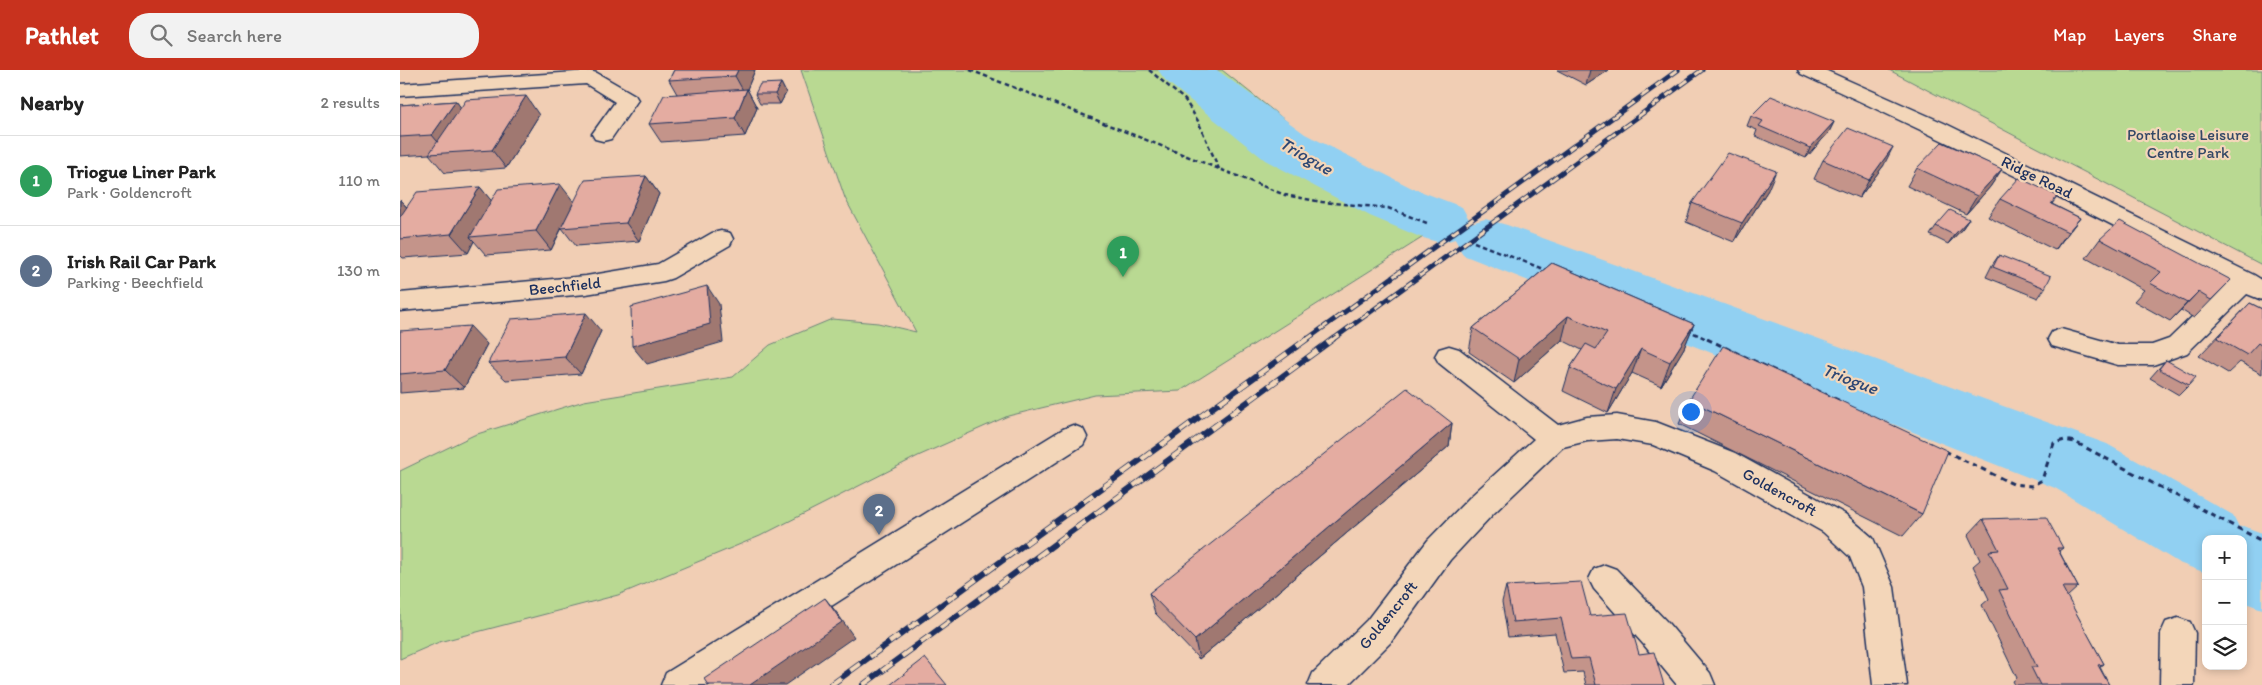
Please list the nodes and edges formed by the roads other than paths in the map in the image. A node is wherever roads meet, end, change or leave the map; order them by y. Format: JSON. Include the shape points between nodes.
{"nodes":[{"id":1,"x":1808,"y":70,"type":"edge"},
{"id":2,"x":400,"y":90,"type":"edge"},
{"id":3,"x":603,"y":134,"type":"dead end"},
{"id":4,"x":721,"y":239,"type":"dead end"},
{"id":5,"x":2253,"y":286,"type":"edge"},
{"id":6,"x":400,"y":302,"type":"edge"},
{"id":7,"x":2061,"y":339,"type":"dead end"},
{"id":8,"x":1449,"y":356,"type":"dead end"},
{"id":9,"x":1073,"y":437,"type":"dead end"},
{"id":10,"x":1554,"y":438,"type":"junction"},
{"id":11,"x":1606,"y":580,"type":"dead end"},
{"id":12,"x":2178,"y":633,"type":"dead end"},
{"id":13,"x":678,"y":685,"type":"edge"},
{"id":14,"x":1325,"y":685,"type":"edge"},
{"id":15,"x":1698,"y":685,"type":"edge"},
{"id":16,"x":1890,"y":685,"type":"edge"},
{"id":17,"x":2177,"y":685,"type":"edge"}],
"edges":[{"from":1,"to":5,"type":"street","name":"Ridge Road","via":[[1953,137]]},
{"from":2,"to":3,"type":"street","via":[[590,78],[626,100]]},
{"from":4,"to":6,"type":"street","name":"Beechfield","via":[[664,272],[586,285]]},
{"from":5,"to":7,"type":"street","via":[[2178,346],[2161,352],[2118,354]]},
{"from":8,"to":10,"type":"street"},
{"from":9,"to":13,"type":"street"},
{"from":10,"to":14,"type":"street","name":"Goldencroft","via":[[1439,550],[1379,631]]},
{"from":10,"to":16,"type":"street","name":"Goldencroft","via":[[1587,429],[1617,427],[1656,434],[1725,462],[1834,523],[1862,548],[1878,587]]},
{"from":11,"to":15,"type":"street"},
{"from":12,"to":17,"type":"street"}]}
